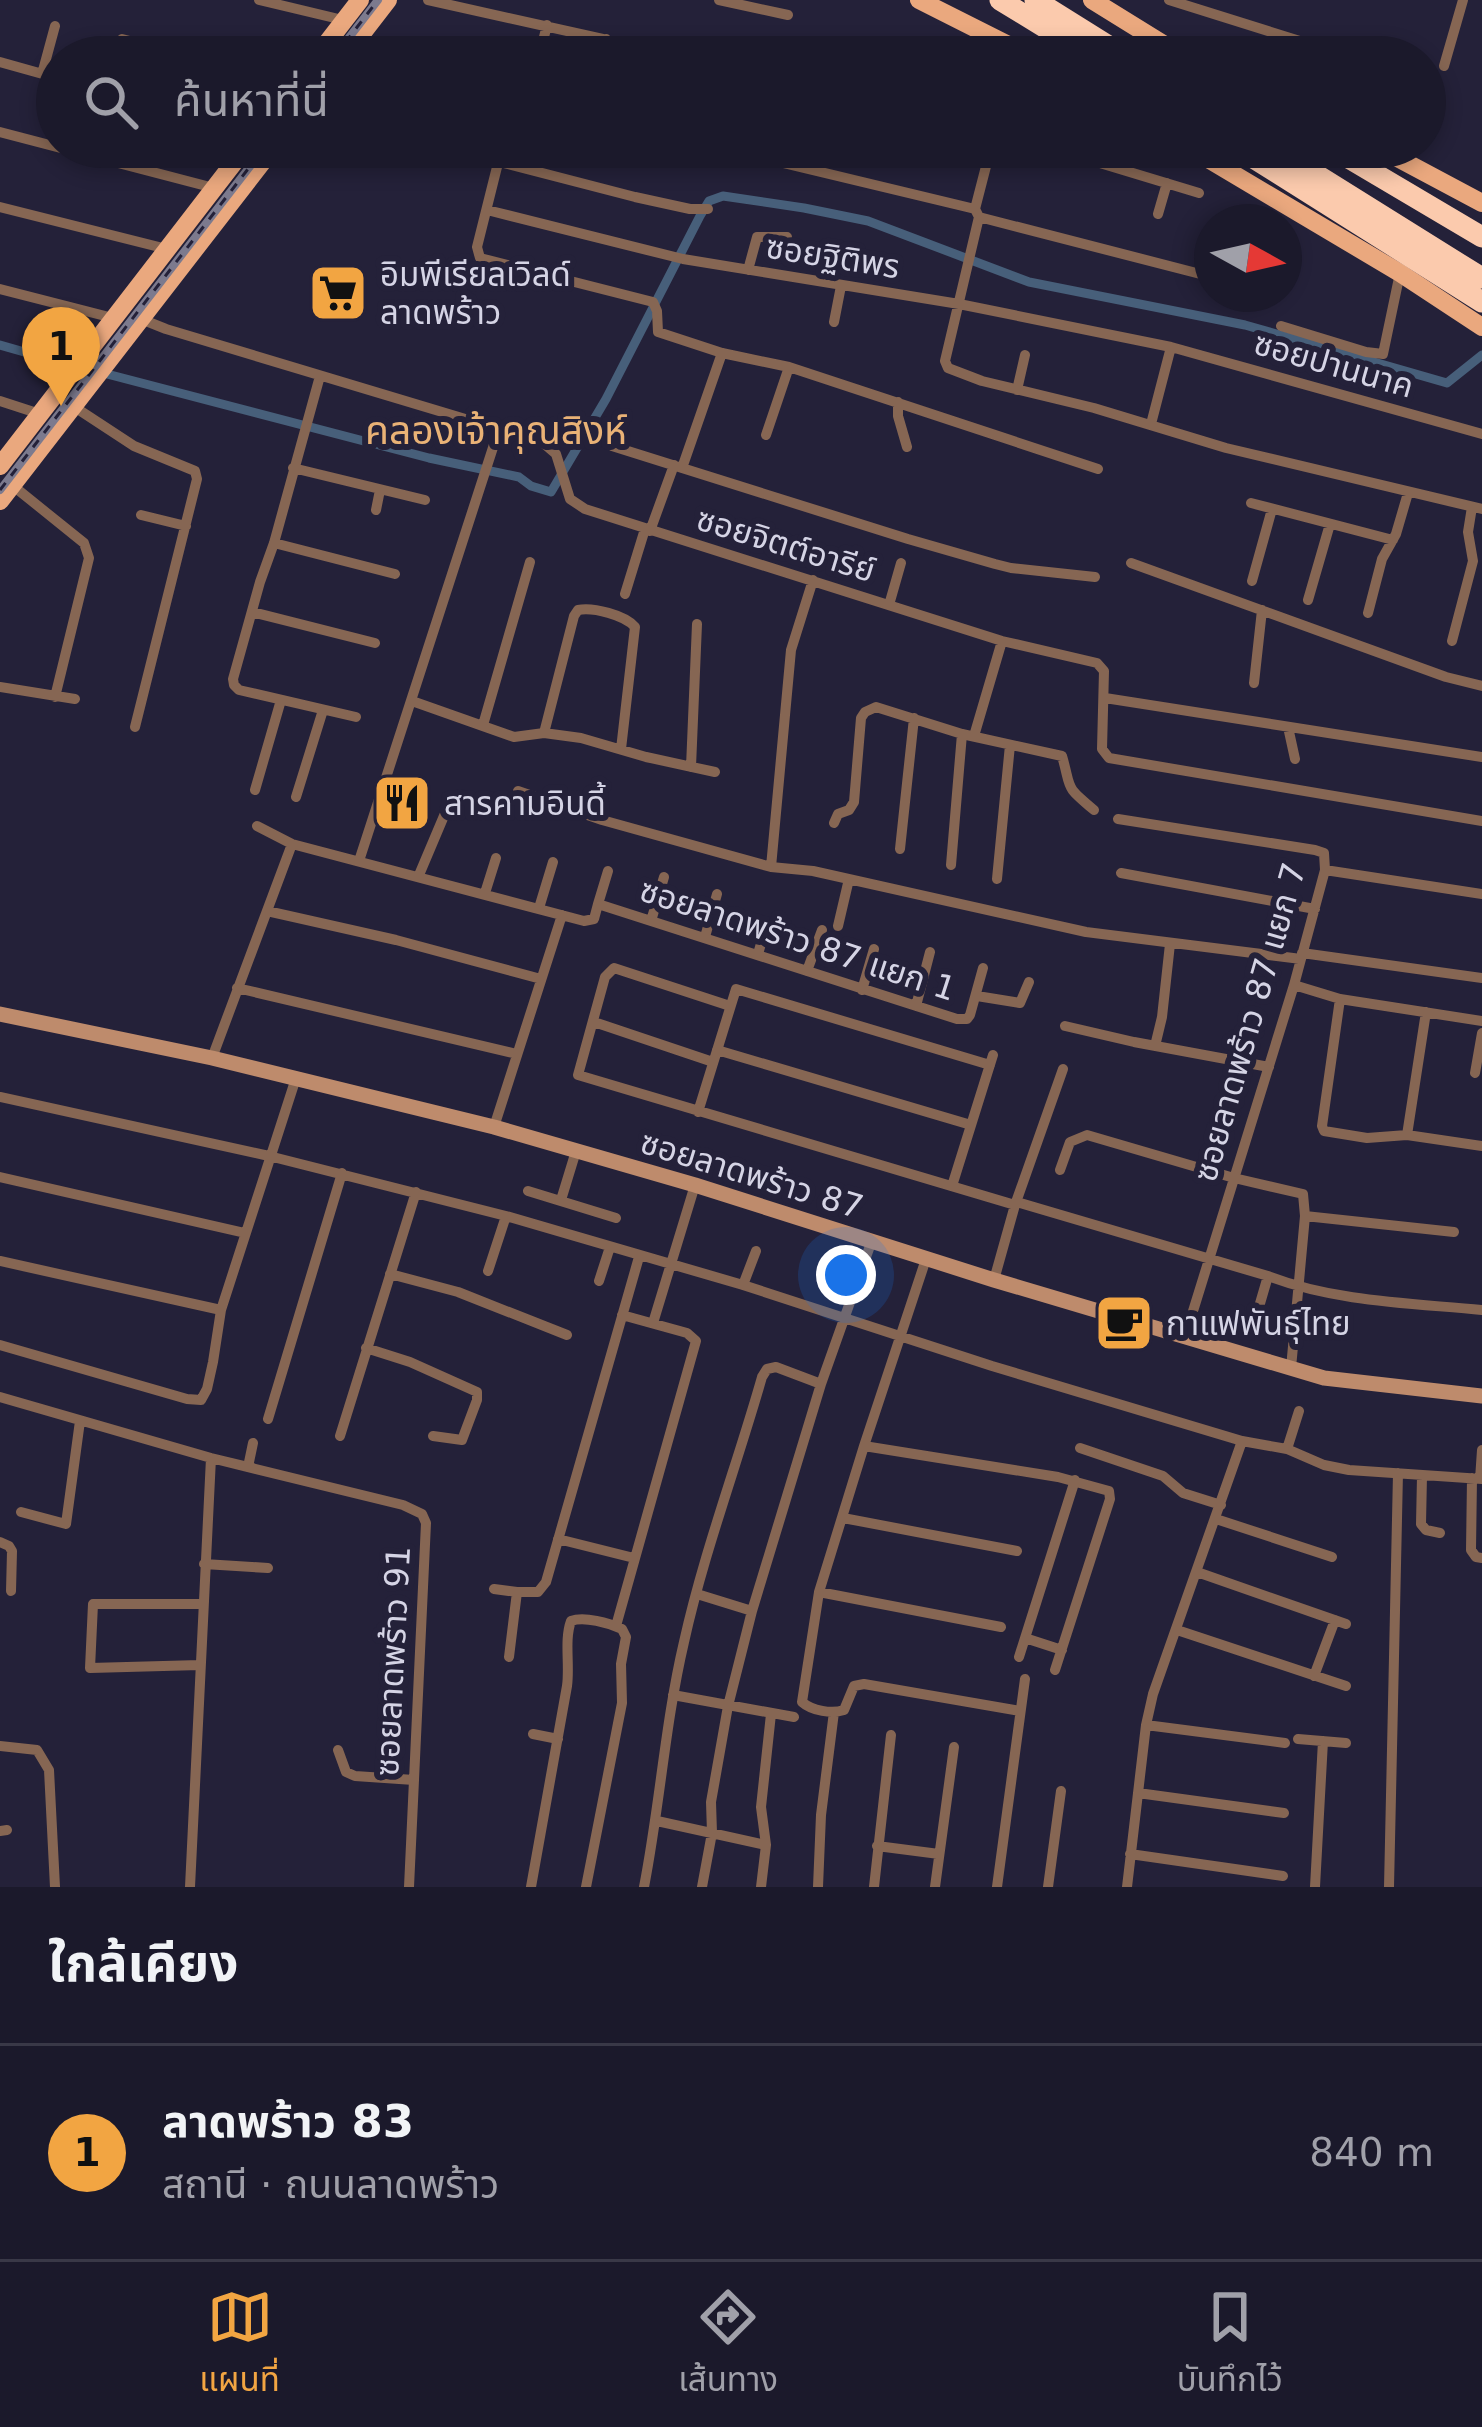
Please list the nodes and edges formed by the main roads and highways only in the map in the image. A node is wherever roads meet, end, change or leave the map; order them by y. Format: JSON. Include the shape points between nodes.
{"nodes":[{"id":1,"x":361,"y":0,"type":"edge"},
{"id":2,"x":388,"y":0,"type":"edge"},
{"id":3,"x":919,"y":0,"type":"edge"},
{"id":4,"x":943,"y":0,"type":"edge"},
{"id":5,"x":1000,"y":0,"type":"edge"},
{"id":6,"x":1035,"y":0,"type":"edge"},
{"id":7,"x":1101,"y":2,"type":"edge"},
{"id":8,"x":332,"y":36,"type":"edge"},
{"id":9,"x":360,"y":36,"type":"edge"},
{"id":10,"x":987,"y":36,"type":"edge"},
{"id":11,"x":995,"y":36,"type":"edge"},
{"id":12,"x":1059,"y":36,"type":"edge"},
{"id":13,"x":1092,"y":36,"type":"edge"},
{"id":14,"x":1152,"y":36,"type":"edge"},
{"id":15,"x":230,"y":168,"type":"edge"},
{"id":16,"x":258,"y":168,"type":"edge"},
{"id":17,"x":1223,"y":168,"type":"edge"},
{"id":18,"x":1269,"y":168,"type":"edge"},
{"id":19,"x":1306,"y":168,"type":"edge"},
{"id":20,"x":1366,"y":168,"type":"edge"},
{"id":21,"x":1420,"y":168,"type":"edge"},
{"id":22,"x":1482,"y":203,"type":"edge"},
{"id":23,"x":1482,"y":236,"type":"edge"},
{"id":24,"x":1482,"y":278,"type":"edge"},
{"id":25,"x":1482,"y":302,"type":"edge"},
{"id":26,"x":1482,"y":327,"type":"edge"},
{"id":27,"x":0,"y":466,"type":"edge"},
{"id":28,"x":6,"y":493,"type":"edge"}],
"edges":[{"from":1,"to":8,"type":"main road"},
{"from":2,"to":9,"type":"main road"},
{"from":3,"to":10,"type":"main road"},
{"from":4,"to":11,"type":"main road"},
{"from":5,"to":12,"type":"highway"},
{"from":6,"to":13,"type":"highway"},
{"from":7,"to":14,"type":"main road"},
{"from":15,"to":27,"type":"main road"},
{"from":16,"to":28,"type":"main road"},
{"from":17,"to":26,"type":"main road"},
{"from":18,"to":25,"type":"highway"},
{"from":19,"to":24,"type":"highway"},
{"from":20,"to":23,"type":"highway"},
{"from":21,"to":22,"type":"main road"}]}
